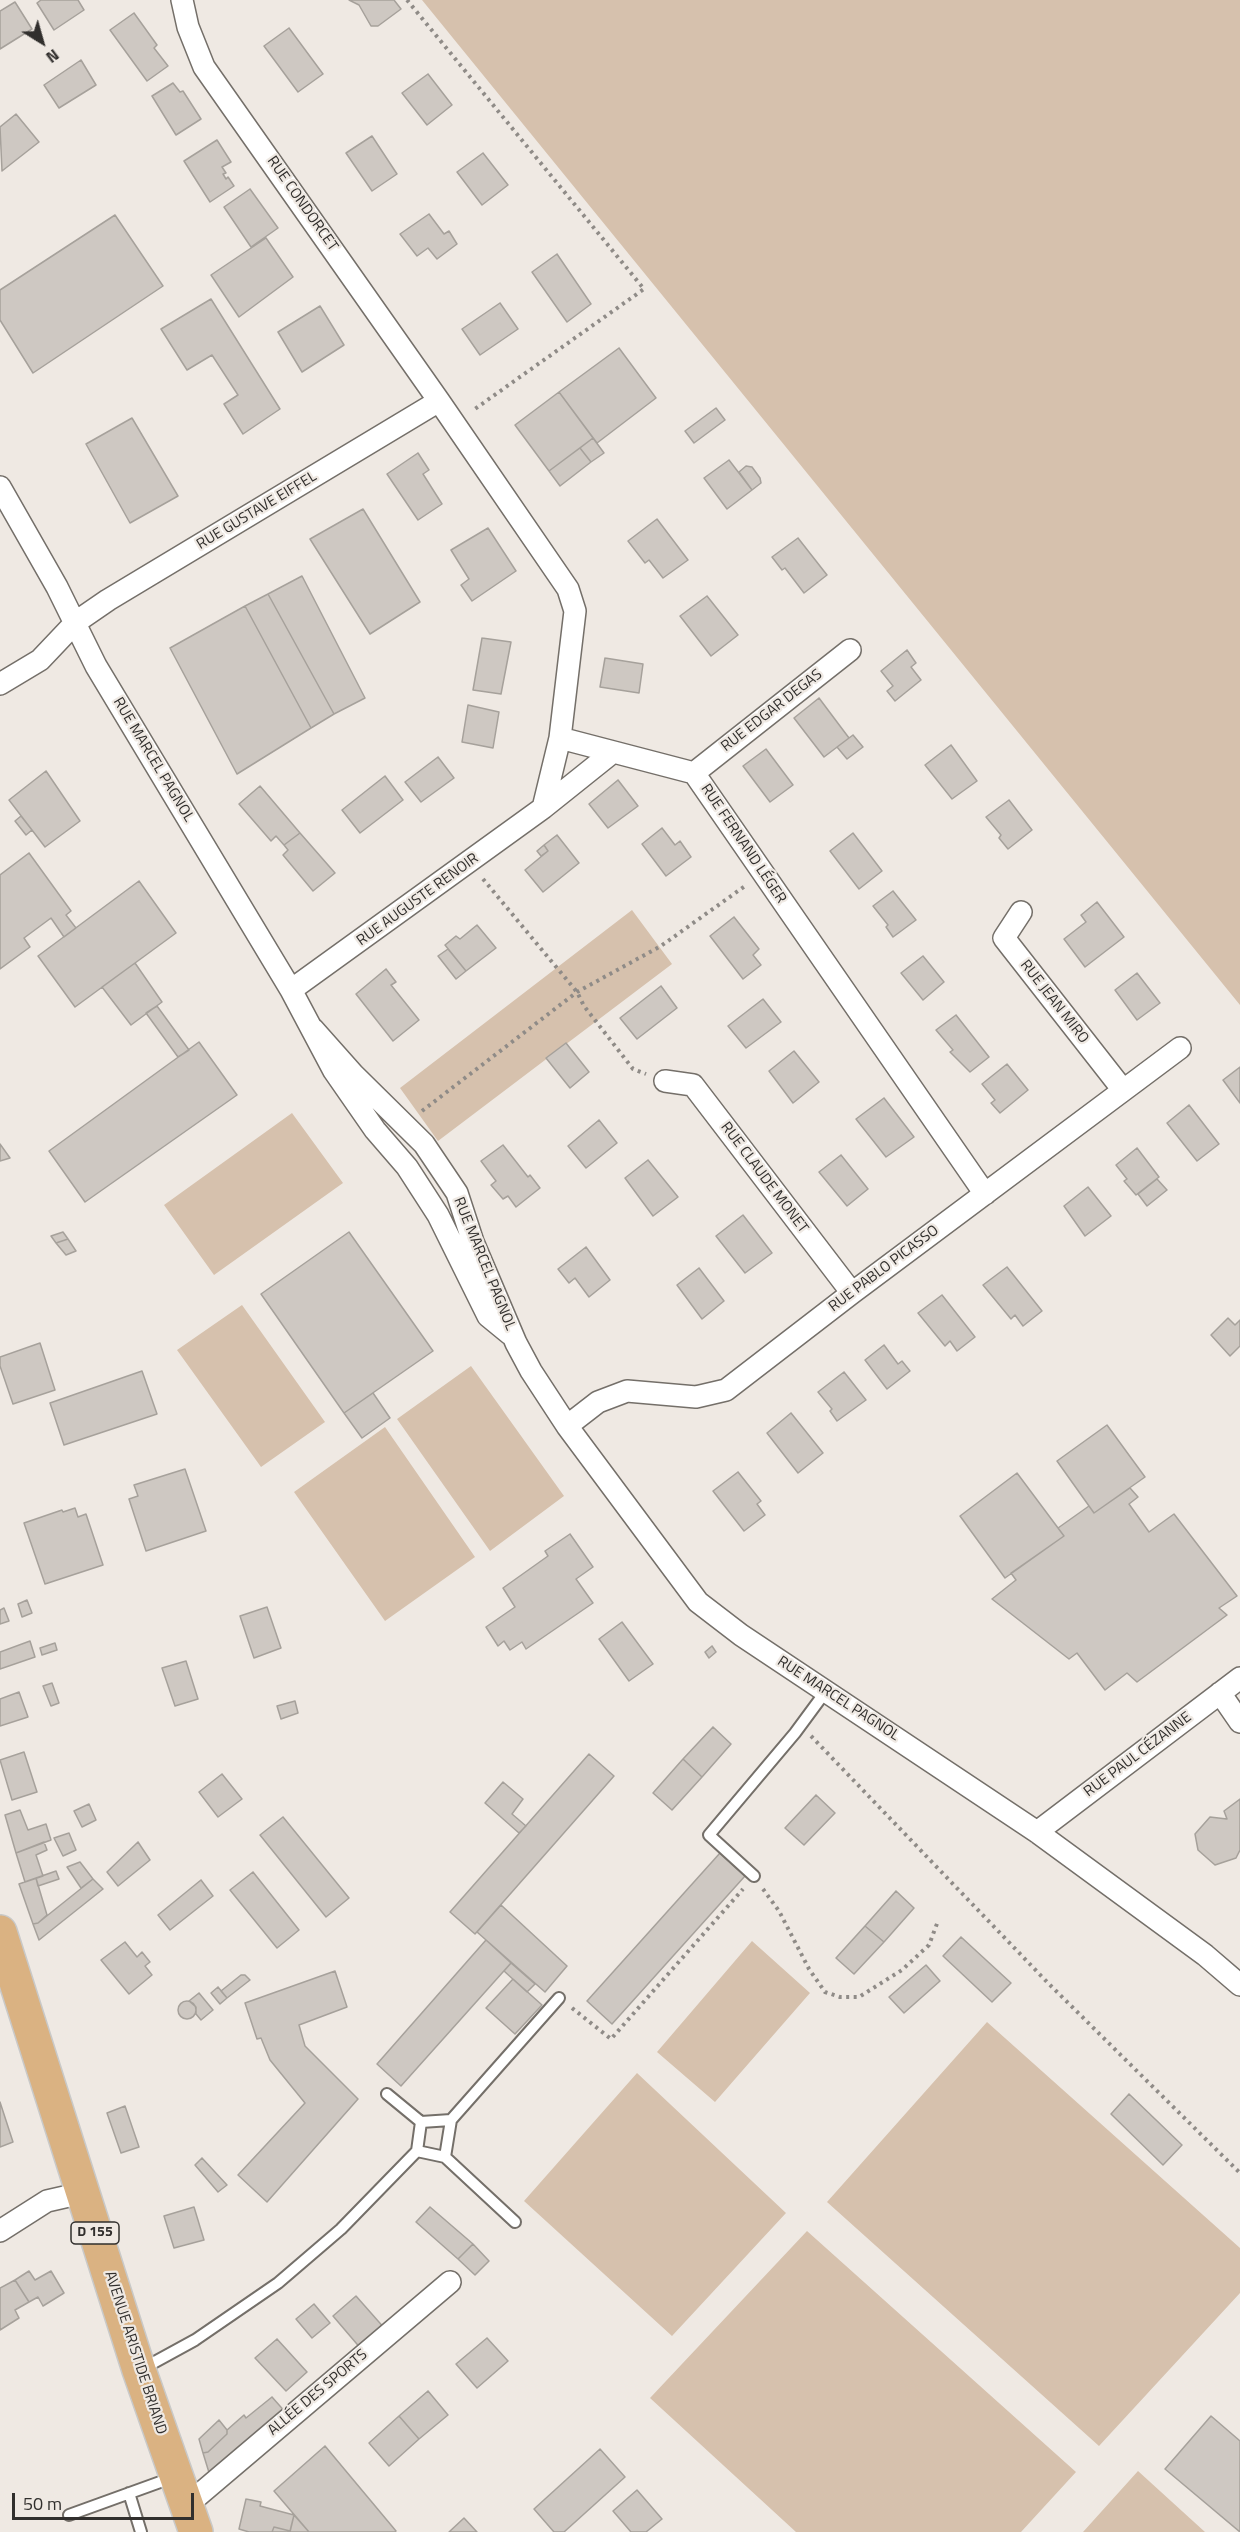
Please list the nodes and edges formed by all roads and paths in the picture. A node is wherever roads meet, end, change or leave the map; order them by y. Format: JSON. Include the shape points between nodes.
{"nodes":[{"id":1,"x":182,"y":0,"type":"edge"},
{"id":2,"x":407,"y":0,"type":"edge"},
{"id":3,"x":439,"y":400,"type":"junction"},
{"id":4,"x":455,"y":423,"type":"junction"},
{"id":5,"x":0,"y":487,"type":"edge"},
{"id":6,"x":76,"y":622,"type":"junction"},
{"id":7,"x":850,"y":650,"type":"dead end"},
{"id":8,"x":0,"y":684,"type":"edge"},
{"id":9,"x":560,"y":738,"type":"junction"},
{"id":10,"x":614,"y":752,"type":"junction"},
{"id":11,"x":694,"y":772,"type":"junction"},
{"id":12,"x":543,"y":808,"type":"junction"},
{"id":13,"x":470,"y":862,"type":"junction"},
{"id":14,"x":763,"y":874,"type":"junction"},
{"id":15,"x":1021,"y":912,"type":"dead end"},
{"id":16,"x":291,"y":990,"type":"junction"},
{"id":17,"x":577,"y":992,"type":"junction"},
{"id":18,"x":314,"y":1029,"type":"junction"},
{"id":19,"x":1180,"y":1048,"type":"dead end"},
{"id":20,"x":665,"y":1081,"type":"joint"},
{"id":21,"x":1123,"y":1090,"type":"junction"},
{"id":22,"x":405,"y":1124,"type":"junction"},
{"id":23,"x":985,"y":1194,"type":"junction"},
{"id":24,"x":852,"y":1293,"type":"junction"},
{"id":25,"x":513,"y":1337,"type":"junction"},
{"id":26,"x":567,"y":1426,"type":"junction"},
{"id":27,"x":1240,"y":1678,"type":"edge"},
{"id":28,"x":826,"y":1691,"type":"junction"},
{"id":29,"x":1220,"y":1694,"type":"junction"},
{"id":30,"x":1240,"y":1722,"type":"edge"},
{"id":31,"x":800,"y":1725,"type":"junction"},
{"id":32,"x":1037,"y":1832,"type":"junction"},
{"id":33,"x":754,"y":1876,"type":"junction"},
{"id":34,"x":938,"y":1921,"type":"dead end"},
{"id":35,"x":0,"y":1932,"type":"edge"},
{"id":36,"x":1240,"y":1985,"type":"edge"},
{"id":37,"x":559,"y":1998,"type":"joint"},
{"id":38,"x":387,"y":2094,"type":"dead end"},
{"id":39,"x":451,"y":2120,"type":"junction"},
{"id":40,"x":421,"y":2122,"type":"junction"},
{"id":41,"x":417,"y":2151,"type":"junction"},
{"id":42,"x":445,"y":2157,"type":"junction"},
{"id":43,"x":1240,"y":2173,"type":"edge"},
{"id":44,"x":82,"y":2193,"type":"junction"},
{"id":45,"x":515,"y":2222,"type":"dead end"},
{"id":46,"x":0,"y":2230,"type":"edge"},
{"id":47,"x":450,"y":2282,"type":"dead end"},
{"id":48,"x":139,"y":2370,"type":"junction"},
{"id":49,"x":129,"y":2493,"type":"junction"},
{"id":50,"x":187,"y":2504,"type":"edge"},
{"id":51,"x":69,"y":2515,"type":"dead end"},
{"id":52,"x":141,"y":2532,"type":"edge"}],
"edges":[{"from":1,"to":3,"type":"street","name":"RUE CONDORCET","via":[[204,67]]},
{"from":2,"to":4,"type":"path","via":[[644,289]]},
{"from":3,"to":4,"type":"street"},
{"from":3,"to":6,"type":"street","name":"RUE GUSTAVE EIFFEL"},
{"from":4,"to":9,"type":"street","via":[[568,589],[575,611]]},
{"from":5,"to":6,"type":"street","name":"RUE MARCEL PAGNOL"},
{"from":6,"to":8,"type":"street","name":"RUE GUSTAVE EIFFEL","via":[[39,660]]},
{"from":6,"to":16,"type":"street","name":"RUE MARCEL PAGNOL","via":[[96,666]]},
{"from":7,"to":11,"type":"street","name":"RUE EDGAR DEGAS"},
{"from":9,"to":10,"type":"street","name":"RUE FERNAND LÉGER"},
{"from":9,"to":12,"type":"street"},
{"from":10,"to":11,"type":"street","name":"RUE FERNAND LÉGER"},
{"from":10,"to":12,"type":"street","name":"RUE AUGUSTE RENOIR"},
{"from":11,"to":14,"type":"street","name":"RUE FERNAND LÉGER"},
{"from":12,"to":13,"type":"street","name":"RUE AUGUSTE RENOIR"},
{"from":13,"to":16,"type":"street","name":"RUE AUGUSTE RENOIR"},
{"from":13,"to":17,"type":"path"},
{"from":14,"to":17,"type":"path","via":[[660,946]]},
{"from":14,"to":23,"type":"street","name":"RUE FERNAND LÉGER"},
{"from":15,"to":21,"type":"street","name":"RUE JEAN MIRO","via":[[1004,938]]},
{"from":16,"to":18,"type":"street","name":"RUE MARCEL PAGNOL"},
{"from":17,"to":20,"type":"path","via":[[633,1069]]},
{"from":17,"to":22,"type":"path"},
{"from":18,"to":22,"type":"street","name":"RUE MARCEL PAGNOL"},
{"from":18,"to":25,"type":"street","name":"RUE MARCEL PAGNOL","via":[[333,1071],[407,1167],[438,1215],[488,1316]]},
{"from":19,"to":21,"type":"street","name":"RUE PABLO PICASSO"},
{"from":20,"to":24,"type":"street","name":"RUE CLAUDE MONET","via":[[693,1085]]},
{"from":21,"to":23,"type":"street","name":"RUE PABLO PICASSO"},
{"from":22,"to":25,"type":"street","name":"RUE MARCEL PAGNOL","via":[[424,1144],[457,1193]]},
{"from":23,"to":24,"type":"street","name":"RUE PABLO PICASSO"},
{"from":24,"to":26,"type":"street","name":"RUE PABLO PICASSO","via":[[726,1390],[696,1397],[627,1391],[598,1402]]},
{"from":25,"to":26,"type":"street","name":"RUE MARCEL PAGNOL"},
{"from":26,"to":28,"type":"street","name":"RUE MARCEL PAGNOL","via":[[698,1602]]},
{"from":27,"to":29,"type":"street","name":"RUE PAUL CÉZANNE"},
{"from":28,"to":31,"type":"lane"},
{"from":28,"to":32,"type":"street","name":"RUE MARCEL PAGNOL"},
{"from":29,"to":30,"type":"street"},
{"from":29,"to":32,"type":"street","name":"RUE PAUL CÉZANNE"},
{"from":31,"to":33,"type":"lane","via":[[709,1835]]},
{"from":31,"to":43,"type":"path","via":[[1056,1991]]},
{"from":32,"to":36,"type":"street","name":"RUE MARCEL PAGNOL"},
{"from":33,"to":34,"type":"path","via":[[779,1911],[825,1992],[840,1997],[859,1997],[902,1970],[929,1945]]},
{"from":33,"to":37,"type":"path","via":[[611,2039]]},
{"from":35,"to":44,"type":"main road","name":"AVENUE ARISTIDE BRIAND","number":"D 155"},
{"from":37,"to":39,"type":"lane"},
{"from":38,"to":40,"type":"lane"},
{"from":39,"to":40,"type":"lane"},
{"from":39,"to":42,"type":"lane"},
{"from":40,"to":41,"type":"lane"},
{"from":41,"to":42,"type":"lane"},
{"from":41,"to":48,"type":"lane","via":[[341,2229],[278,2283],[195,2340]]},
{"from":42,"to":45,"type":"lane"},
{"from":44,"to":46,"type":"street","via":[[47,2201]]},
{"from":44,"to":48,"type":"main road","name":"AVENUE ARISTIDE BRIAND","number":"D 155"},
{"from":47,"to":50,"type":"street","name":"ALLÉE DES SPORTS"},
{"from":48,"to":50,"type":"main road","name":"AVENUE ARISTIDE BRIAND","number":"D 155"},
{"from":49,"to":50,"type":"lane"},
{"from":49,"to":51,"type":"lane"},
{"from":49,"to":52,"type":"lane"}]}
